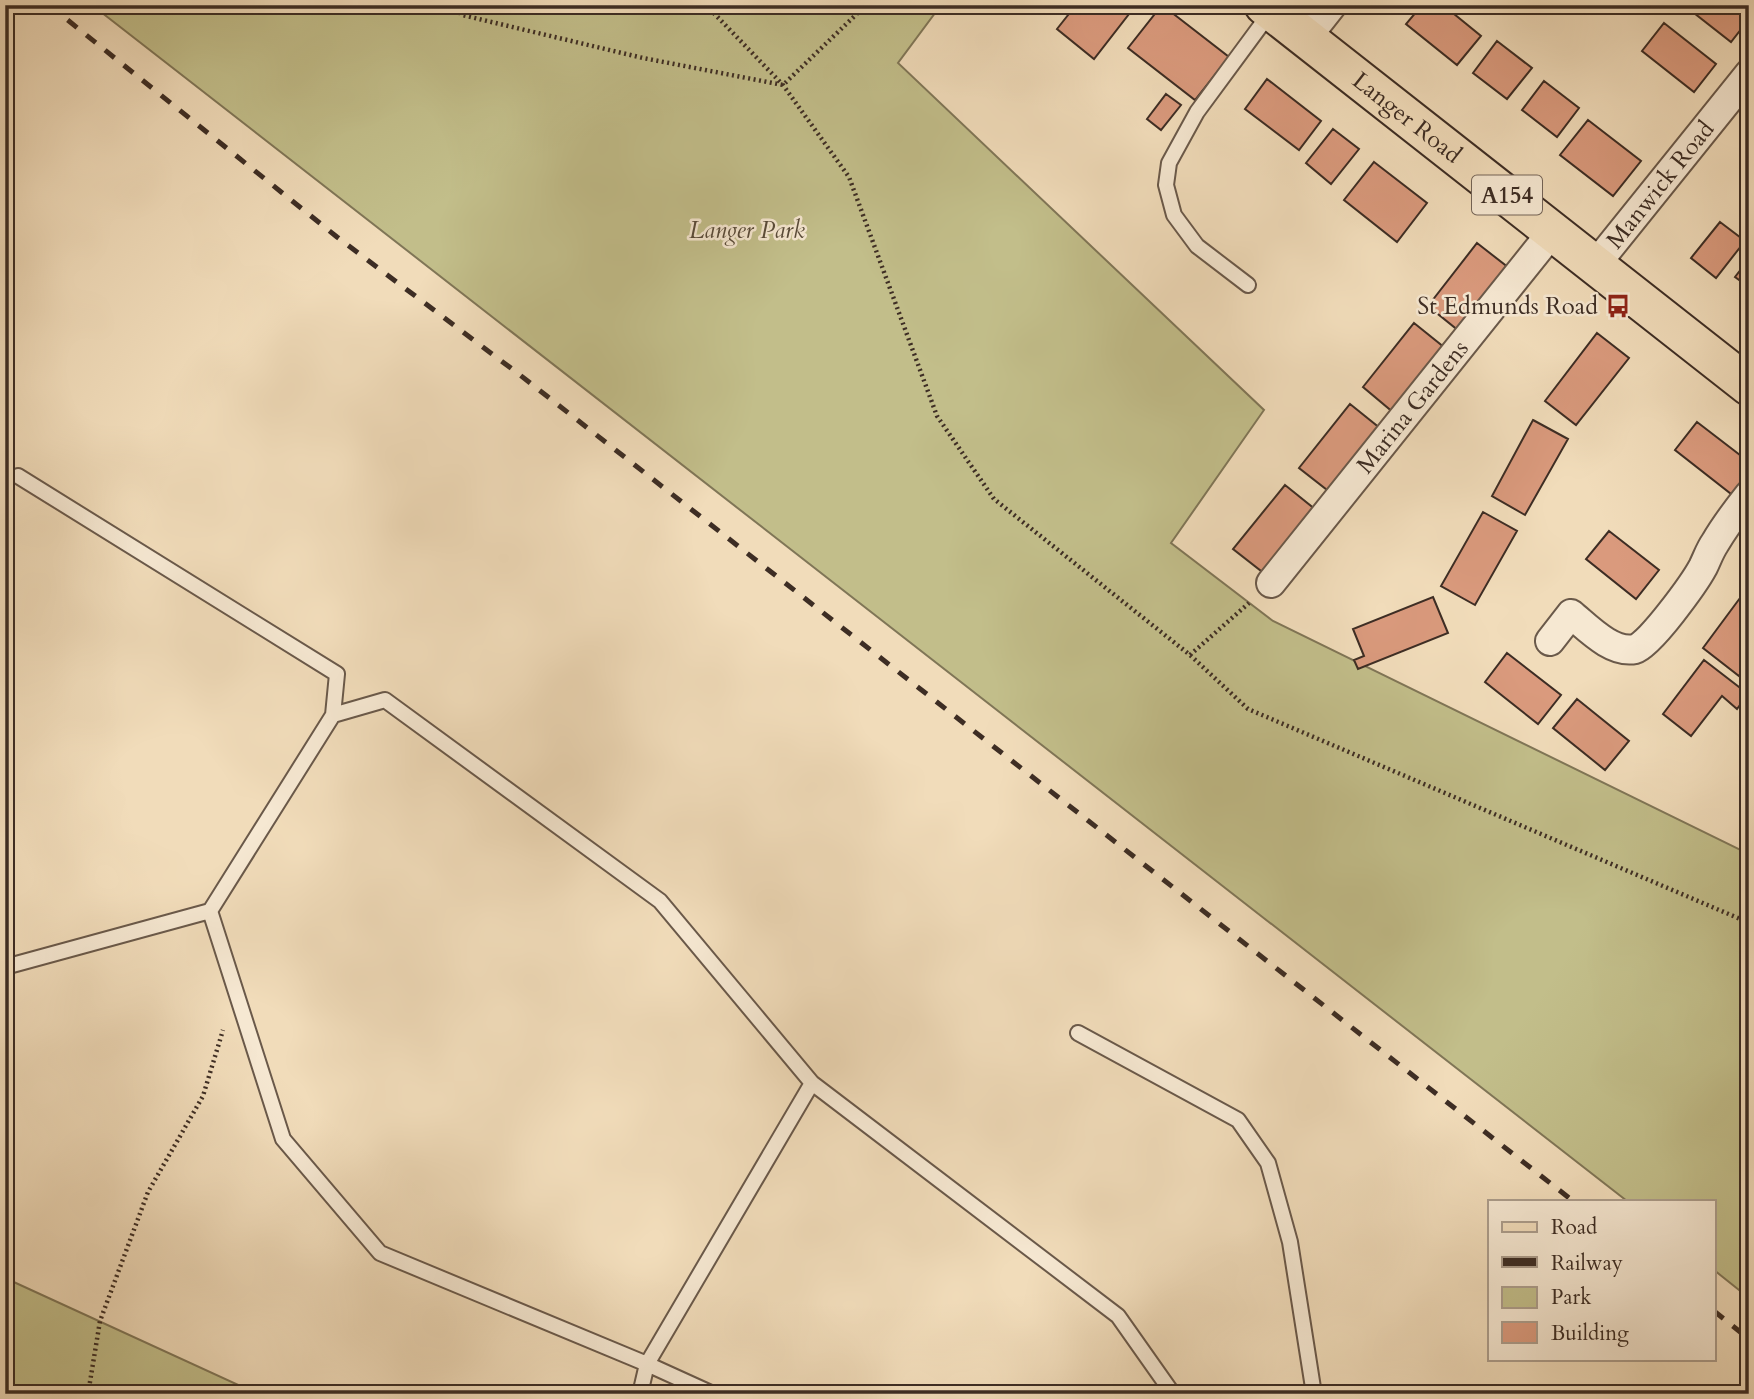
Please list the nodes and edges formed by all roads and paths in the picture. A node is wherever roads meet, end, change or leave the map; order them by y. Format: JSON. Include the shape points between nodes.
{"nodes":[{"id":1,"x":450,"y":5,"type":"edge"},
{"id":2,"x":706,"y":5,"type":"edge"},
{"id":3,"x":860,"y":5,"type":"edge"},
{"id":4,"x":866,"y":5,"type":"edge"},
{"id":5,"x":1332,"y":5,"type":"edge"},
{"id":6,"x":1268,"y":8,"type":"edge"},
{"id":7,"x":1306,"y":38,"type":"junction"},
{"id":8,"x":1749,"y":74,"type":"edge"},
{"id":9,"x":783,"y":85,"type":"junction"},
{"id":10,"x":1553,"y":231,"type":"junction"},
{"id":11,"x":1596,"y":264,"type":"junction"},
{"id":12,"x":1248,"y":285,"type":"dead end"},
{"id":13,"x":1749,"y":386,"type":"edge"},
{"id":14,"x":18,"y":476,"type":"dead end"},
{"id":15,"x":1749,"y":495,"type":"edge"},
{"id":16,"x":1271,"y":583,"type":"joint"},
{"id":17,"x":1550,"y":641,"type":"dead end"},
{"id":18,"x":1190,"y":656,"type":"junction"},
{"id":19,"x":333,"y":715,"type":"junction"},
{"id":20,"x":210,"y":911,"type":"junction"},
{"id":21,"x":1749,"y":924,"type":"edge"},
{"id":22,"x":5,"y":967,"type":"edge"},
{"id":23,"x":235,"y":991,"type":"junction"},
{"id":24,"x":1078,"y":1033,"type":"dead end"},
{"id":25,"x":812,"y":1083,"type":"junction"},
{"id":26,"x":647,"y":1364,"type":"junction"},
{"id":27,"x":88,"y":1394,"type":"edge"},
{"id":28,"x":640,"y":1394,"type":"edge"},
{"id":29,"x":713,"y":1394,"type":"edge"},
{"id":30,"x":1173,"y":1394,"type":"edge"},
{"id":31,"x":1314,"y":1394,"type":"edge"}],
"edges":[{"from":1,"to":9,"type":"path","via":[[462,15]]},
{"from":2,"to":9,"type":"path"},
{"from":3,"to":4,"type":"path"},
{"from":4,"to":9,"type":"path"},
{"from":5,"to":7,"type":"street"},
{"from":6,"to":7,"type":"main road","name":"Langer Road","number":"A154"},
{"from":6,"to":12,"type":"lane","via":[[1197,112],[1169,163],[1166,185],[1174,215],[1197,246]]},
{"from":7,"to":10,"type":"main road","name":"Langer Road","number":"A154"},
{"from":8,"to":11,"type":"street","name":"Manwick Road"},
{"from":9,"to":18,"type":"path","via":[[849,177],[937,416],[994,499]]},
{"from":10,"to":11,"type":"main road","name":"Langer Road","number":"A154"},
{"from":10,"to":16,"type":"street","name":"Marina Gardens"},
{"from":11,"to":13,"type":"main road","name":"Langer Road","number":"A154"},
{"from":14,"to":19,"type":"lane","via":[[337,674]]},
{"from":15,"to":17,"type":"street","via":[[1702,569],[1645,643],[1620,648],[1571,614]]},
{"from":16,"to":18,"type":"path"},
{"from":18,"to":21,"type":"path","via":[[1248,709]]},
{"from":19,"to":20,"type":"lane"},
{"from":19,"to":25,"type":"lane","via":[[384,700],[660,901]]},
{"from":20,"to":22,"type":"lane"},
{"from":20,"to":23,"type":"lane"},
{"from":23,"to":26,"type":"lane","via":[[283,1139],[380,1253]]},
{"from":23,"to":27,"type":"path","via":[[203,1096],[148,1192],[100,1321]]},
{"from":24,"to":31,"type":"lane","via":[[1238,1120],[1268,1163],[1290,1242]]},
{"from":25,"to":26,"type":"lane"},
{"from":25,"to":30,"type":"lane","via":[[1118,1317]]},
{"from":26,"to":28,"type":"lane"},
{"from":26,"to":29,"type":"lane"}]}
